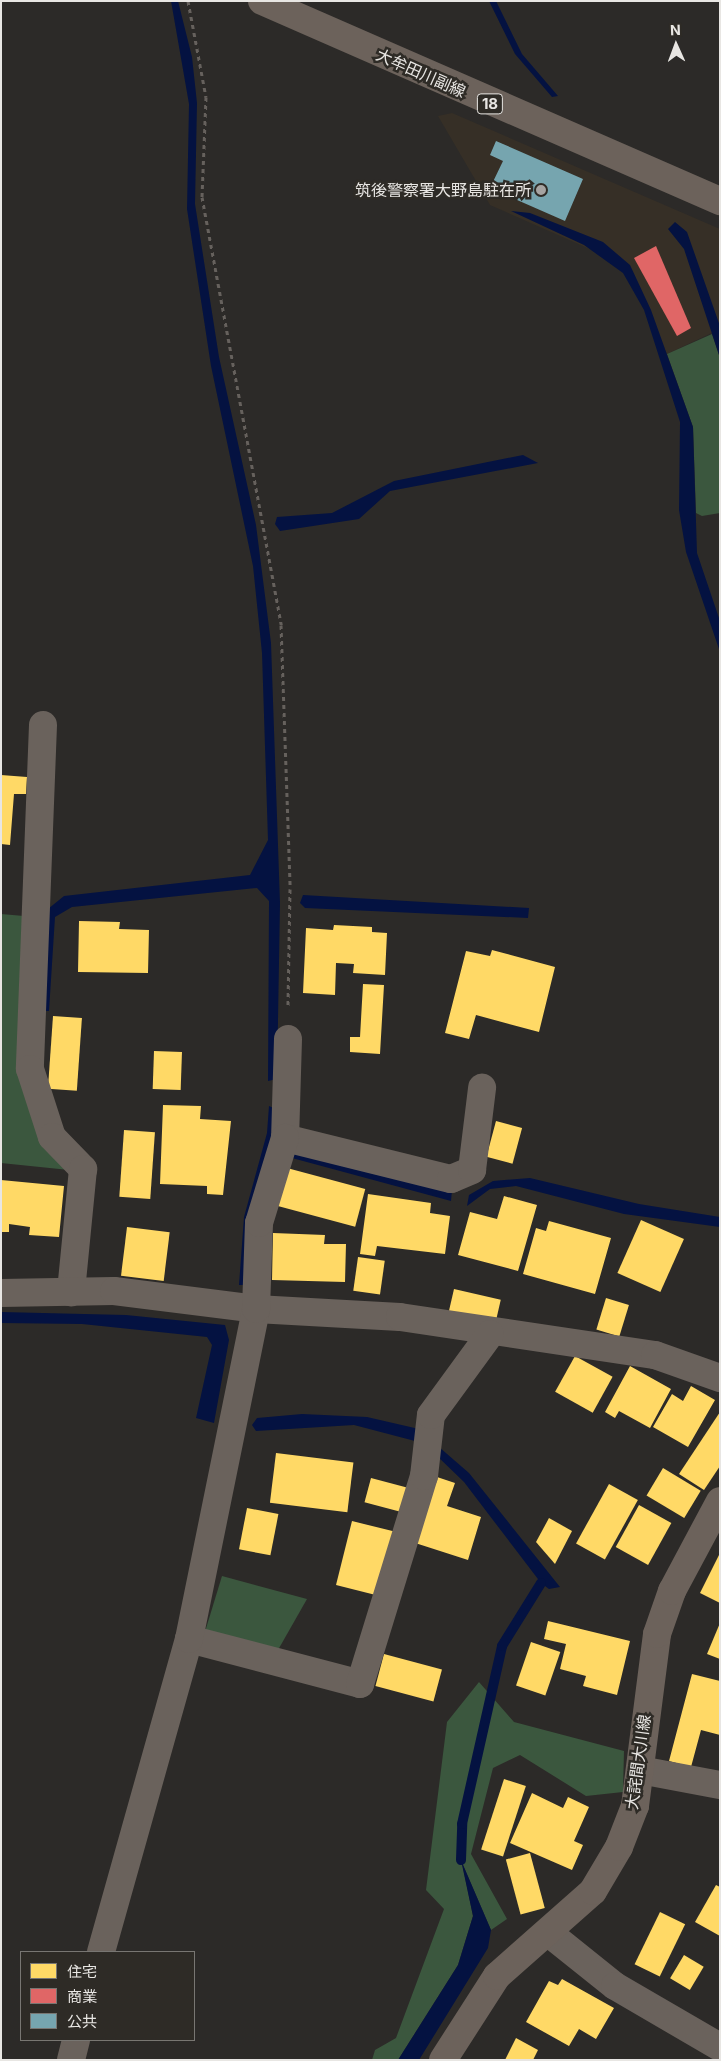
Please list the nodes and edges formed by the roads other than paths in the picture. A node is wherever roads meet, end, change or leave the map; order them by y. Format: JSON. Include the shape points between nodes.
{"nodes":[{"id":1,"x":262,"y":1,"type":"edge"},
{"id":2,"x":720,"y":201,"type":"edge"},
{"id":3,"x":43,"y":725,"type":"dead end"},
{"id":4,"x":288,"y":1039,"type":"road end"},
{"id":5,"x":482,"y":1088,"type":"dead end"},
{"id":6,"x":285,"y":1138,"type":"junction"},
{"id":7,"x":71,"y":1292,"type":"junction"},
{"id":8,"x":1,"y":1293,"type":"edge"},
{"id":9,"x":256,"y":1309,"type":"junction"},
{"id":10,"x":490,"y":1334,"type":"junction"},
{"id":11,"x":720,"y":1378,"type":"edge"},
{"id":12,"x":720,"y":1501,"type":"edge"},
{"id":13,"x":189,"y":1639,"type":"junction"},
{"id":14,"x":640,"y":1770,"type":"junction"},
{"id":15,"x":720,"y":1785,"type":"edge"},
{"id":16,"x":550,"y":1934,"type":"junction"},
{"id":17,"x":101,"y":1951,"type":"edge"},
{"id":18,"x":76,"y":2041,"type":"edge"},
{"id":19,"x":720,"y":2047,"type":"edge"},
{"id":20,"x":71,"y":2060,"type":"edge"},
{"id":21,"x":443,"y":2060,"type":"edge"}],
"edges":[{"from":1,"to":2,"type":"main road","name":"大牟田川副線","number":"18"},
{"from":3,"to":7,"type":"street","via":[[30,1069],[52,1137],[83,1169]]},
{"from":4,"to":6,"type":"street"},
{"from":5,"to":6,"type":"street","via":[[472,1170],[451,1179]]},
{"from":6,"to":9,"type":"street","via":[[260,1222]]},
{"from":7,"to":8,"type":"street"},
{"from":7,"to":9,"type":"street","via":[[114,1291]]},
{"from":9,"to":10,"type":"street","via":[[400,1317]]},
{"from":9,"to":13,"type":"street"},
{"from":10,"to":11,"type":"street","via":[[655,1355]]},
{"from":10,"to":13,"type":"street","via":[[431,1414],[424,1476],[360,1684]]},
{"from":12,"to":14,"type":"main road","name":"大詫間大川線","via":[[672,1590],[657,1634]]},
{"from":13,"to":17,"type":"street"},
{"from":14,"to":15,"type":"street"},
{"from":14,"to":16,"type":"main road","name":"大詫間大川線","via":[[635,1806],[620,1847],[593,1891]]},
{"from":16,"to":19,"type":"street","via":[[615,1986]]},
{"from":16,"to":21,"type":"main road","name":"大詫間大川線","via":[[497,1976]]},
{"from":18,"to":20,"type":"street"}]}
